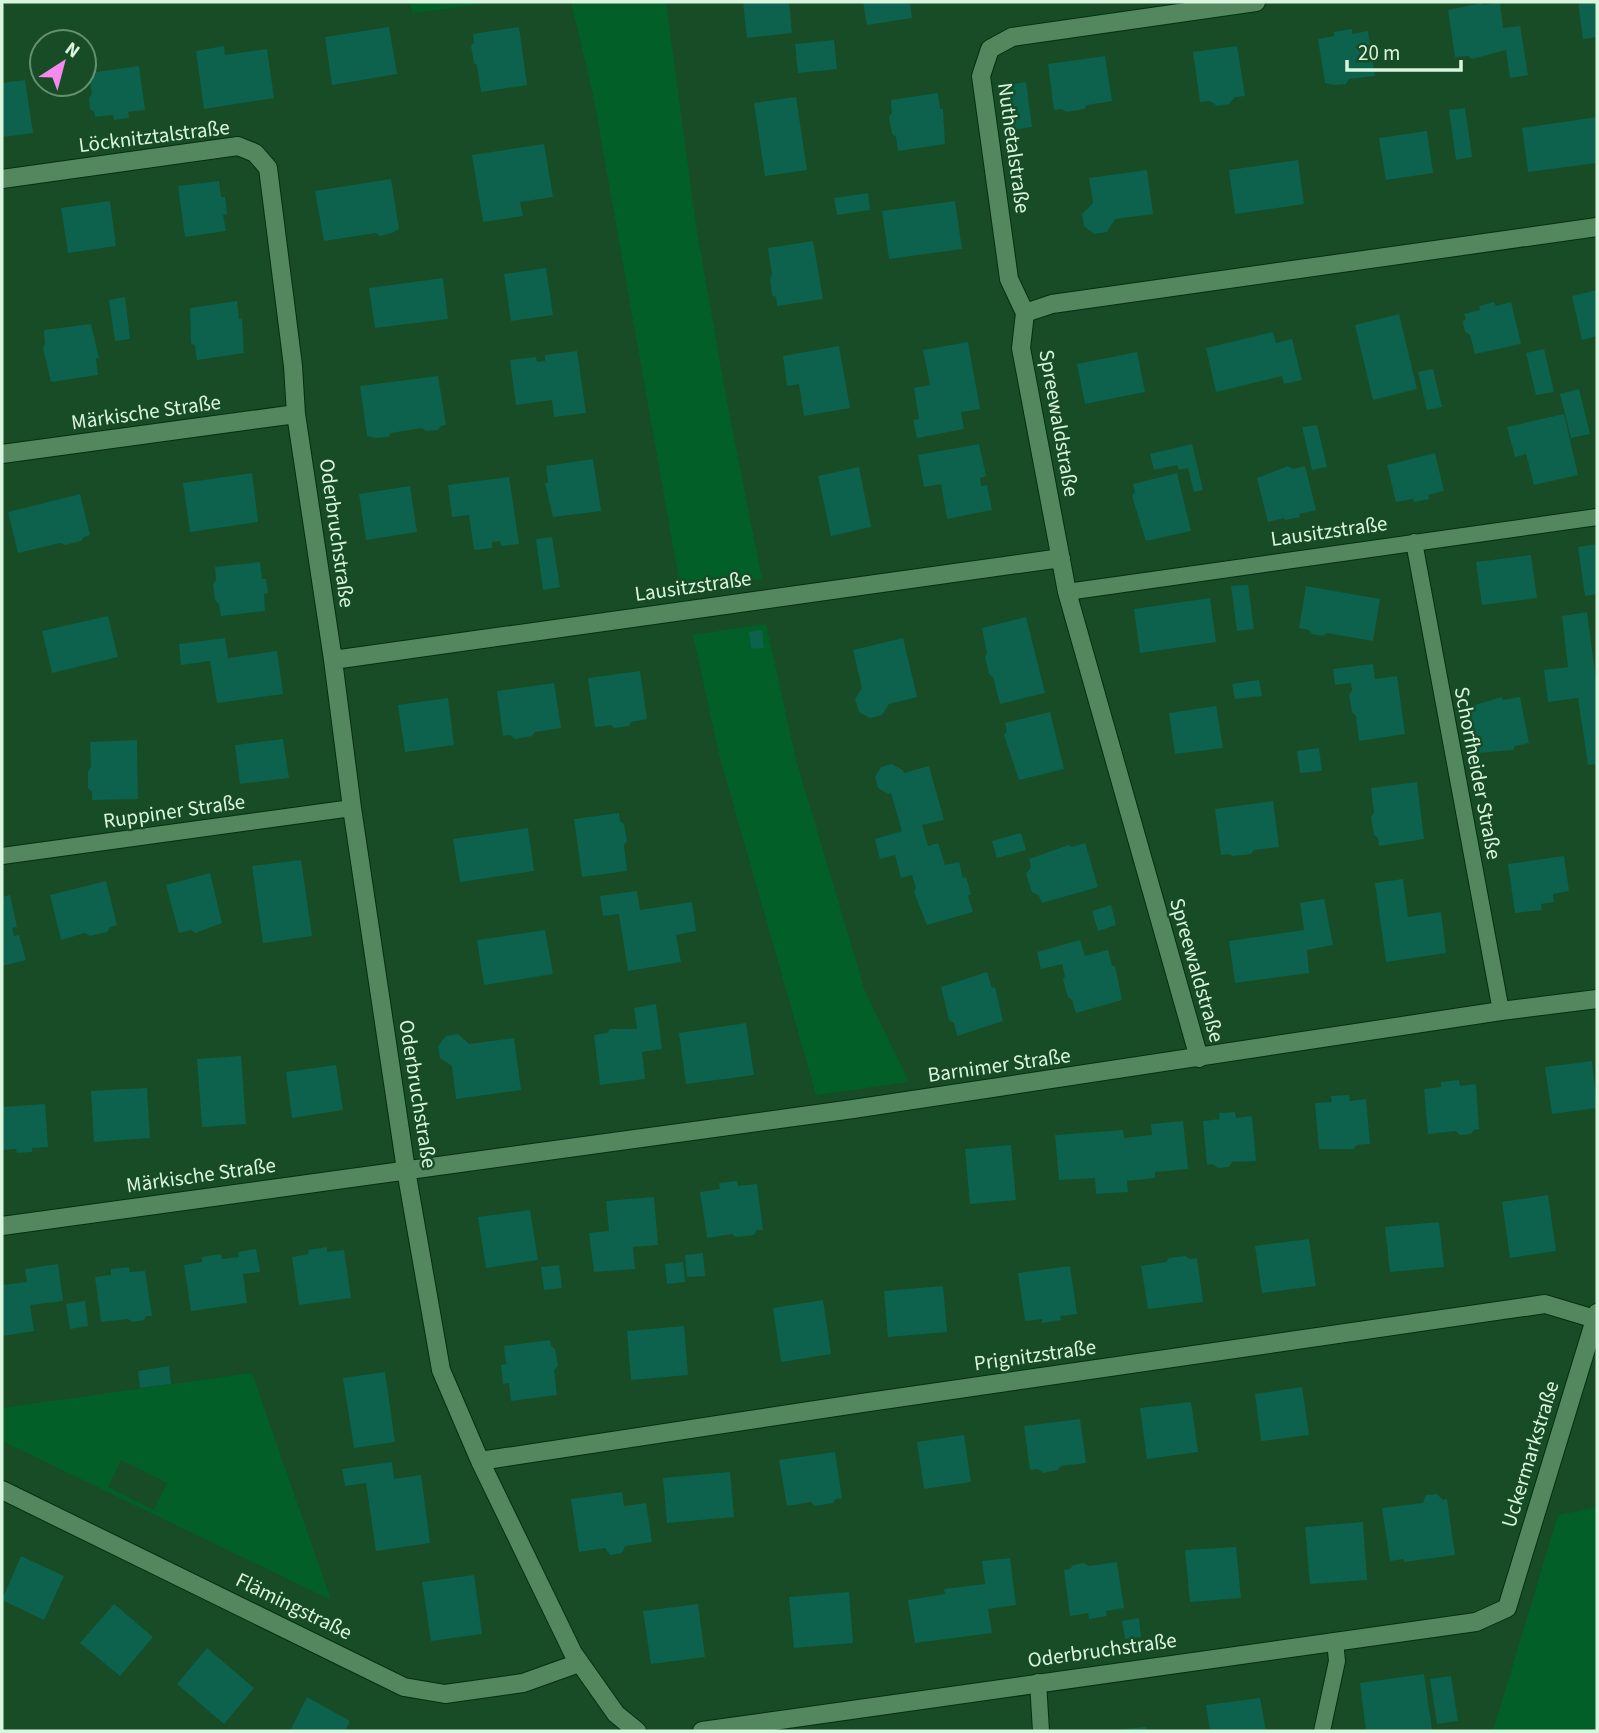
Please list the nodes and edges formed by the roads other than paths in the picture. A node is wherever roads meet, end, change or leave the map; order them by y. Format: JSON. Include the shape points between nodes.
{"nodes":[{"id":1,"x":1256,"y":2,"type":"edge"},
{"id":2,"x":2,"y":180,"type":"edge"},
{"id":3,"x":1597,"y":227,"type":"edge"},
{"id":4,"x":1025,"y":313,"type":"junction"},
{"id":5,"x":296,"y":414,"type":"junction"},
{"id":6,"x":2,"y":454,"type":"edge"},
{"id":7,"x":1597,"y":517,"type":"edge"},
{"id":8,"x":1414,"y":542,"type":"junction"},
{"id":9,"x":1060,"y":558,"type":"junction"},
{"id":10,"x":1067,"y":592,"type":"junction"},
{"id":11,"x":333,"y":660,"type":"junction"},
{"id":12,"x":352,"y":808,"type":"junction"},
{"id":13,"x":2,"y":856,"type":"edge"},
{"id":14,"x":1597,"y":999,"type":"edge"},
{"id":15,"x":1501,"y":1011,"type":"junction"},
{"id":16,"x":1199,"y":1058,"type":"junction"},
{"id":17,"x":406,"y":1170,"type":"junction"},
{"id":18,"x":2,"y":1226,"type":"edge"},
{"id":19,"x":1596,"y":1316,"type":"edge"},
{"id":20,"x":480,"y":1461,"type":"junction"},
{"id":21,"x":2,"y":1490,"type":"edge"},
{"id":22,"x":1507,"y":1608,"type":"joint"},
{"id":23,"x":1335,"y":1641,"type":"junction"},
{"id":24,"x":579,"y":1663,"type":"junction"},
{"id":25,"x":1038,"y":1682,"type":"junction"},
{"id":26,"x":769,"y":1727,"type":"edge"},
{"id":27,"x":637,"y":1731,"type":"edge"},
{"id":28,"x":702,"y":1731,"type":"edge"},
{"id":29,"x":1041,"y":1731,"type":"edge"},
{"id":30,"x":1322,"y":1731,"type":"edge"}],
"edges":[{"from":1,"to":4,"type":"street","name":"Nuthetalstraße","via":[[1012,37],[990,49],[981,76],[1009,279]]},
{"from":2,"to":5,"type":"street","name":"Löcknitztalstraße","via":[[238,146],[255,153],[268,168]]},
{"from":3,"to":4,"type":"street","via":[[1052,304]]},
{"from":4,"to":9,"type":"street","name":"Spreewaldstraße","via":[[1021,348]]},
{"from":5,"to":6,"type":"street","name":"Märkische Straße"},
{"from":5,"to":11,"type":"street","name":"Oderbruchstraße"},
{"from":7,"to":8,"type":"lane","name":"Lausitzstraße"},
{"from":8,"to":10,"type":"lane","name":"Lausitzstraße"},
{"from":8,"to":15,"type":"lane","name":"Schorfheider Straße"},
{"from":9,"to":10,"type":"street","name":"Spreewaldstraße"},
{"from":9,"to":11,"type":"street","name":"Lausitzstraße"},
{"from":10,"to":16,"type":"street","name":"Spreewaldstraße"},
{"from":11,"to":12,"type":"street","name":"Oderbruchstraße"},
{"from":12,"to":13,"type":"lane","name":"Ruppiner Straße"},
{"from":12,"to":17,"type":"street","name":"Oderbruchstraße"},
{"from":14,"to":15,"type":"street","name":"Barnimer Straße"},
{"from":15,"to":16,"type":"street","name":"Barnimer Straße"},
{"from":16,"to":17,"type":"street","name":"Barnimer Straße"},
{"from":17,"to":18,"type":"street","name":"Märkische Straße"},
{"from":17,"to":20,"type":"street","name":"Oderbruchstraße","via":[[442,1370]]},
{"from":19,"to":20,"type":"street","name":"Prignitzstraße","via":[[1545,1304]]},
{"from":19,"to":22,"type":"street","name":"Uckermarkstraße"},
{"from":20,"to":24,"type":"street","name":"Oderbruchstraße"},
{"from":21,"to":24,"type":"street","name":"Flämingstraße","via":[[404,1687],[445,1694],[523,1683]]},
{"from":22,"to":23,"type":"street","name":"Oderbruchstraße","via":[[1476,1622]]},
{"from":23,"to":25,"type":"street","name":"Oderbruchstraße"},
{"from":23,"to":30,"type":"lane","via":[[1337,1661]]},
{"from":24,"to":27,"type":"street","name":"Oderbruchstraße","via":[[616,1713]]},
{"from":25,"to":26,"type":"street","name":"Oderbruchstraße"},
{"from":25,"to":29,"type":"lane"},
{"from":26,"to":28,"type":"street","name":"Oderbruchstraße"}]}
